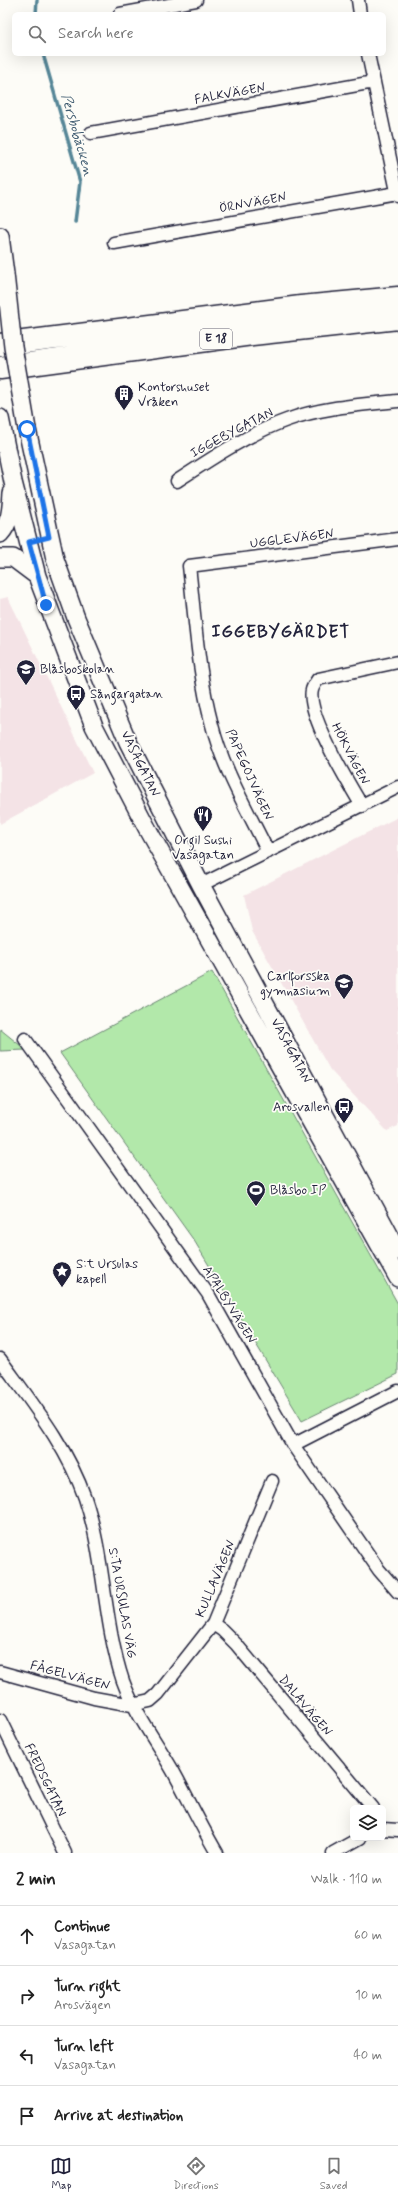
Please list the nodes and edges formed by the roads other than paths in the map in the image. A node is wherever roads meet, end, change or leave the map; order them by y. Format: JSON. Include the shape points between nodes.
{"nodes":[{"id":1,"x":196,"y":0,"type":"edge"},
{"id":2,"x":358,"y":0,"type":"edge"},
{"id":3,"x":131,"y":12,"type":"edge"},
{"id":4,"x":360,"y":12,"type":"edge"},
{"id":5,"x":368,"y":56,"type":"edge"},
{"id":6,"x":374,"y":82,"type":"junction"},
{"id":7,"x":91,"y":133,"type":"dead end"},
{"id":8,"x":398,"y":194,"type":"edge"},
{"id":9,"x":0,"y":236,"type":"edge"},
{"id":10,"x":114,"y":243,"type":"dead end"},
{"id":11,"x":398,"y":298,"type":"edge"},
{"id":12,"x":398,"y":318,"type":"edge"},
{"id":13,"x":0,"y":329,"type":"edge"},
{"id":14,"x":64,"y":337,"type":"junction"},
{"id":15,"x":0,"y":345,"type":"edge"},
{"id":16,"x":35,"y":364,"type":"junction"},
{"id":17,"x":0,"y":368,"type":"edge"},
{"id":18,"x":0,"y":374,"type":"edge"},
{"id":19,"x":398,"y":401,"type":"edge"},
{"id":20,"x":1,"y":423,"type":"edge"},
{"id":21,"x":177,"y":481,"type":"dead end"},
{"id":22,"x":13,"y":482,"type":"junction"},
{"id":23,"x":0,"y":534,"type":"edge"},
{"id":24,"x":49,"y":537,"type":"junction"},
{"id":25,"x":398,"y":539,"type":"edge"},
{"id":26,"x":0,"y":540,"type":"edge"},
{"id":27,"x":29,"y":542,"type":"junction"},
{"id":28,"x":0,"y":553,"type":"edge"},
{"id":29,"x":0,"y":558,"type":"edge"},
{"id":30,"x":189,"y":566,"type":"joint"},
{"id":31,"x":37,"y":576,"type":"junction"},
{"id":32,"x":398,"y":662,"type":"edge"},
{"id":33,"x":398,"y":787,"type":"edge"},
{"id":34,"x":362,"y":806,"type":"junction"},
{"id":35,"x":268,"y":852,"type":"junction"},
{"id":36,"x":201,"y":885,"type":"junction"},
{"id":37,"x":184,"y":893,"type":"junction"},
{"id":38,"x":25,"y":1038,"type":"dead end"},
{"id":39,"x":398,"y":1251,"type":"edge"},
{"id":40,"x":398,"y":1278,"type":"edge"},
{"id":41,"x":0,"y":1359,"type":"edge"},
{"id":42,"x":398,"y":1391,"type":"edge"},
{"id":43,"x":293,"y":1445,"type":"junction"},
{"id":44,"x":272,"y":1481,"type":"dead end"},
{"id":45,"x":398,"y":1592,"type":"edge"},
{"id":46,"x":213,"y":1624,"type":"junction"},
{"id":47,"x":0,"y":1672,"type":"edge"},
{"id":48,"x":132,"y":1705,"type":"junction"},
{"id":49,"x":0,"y":1720,"type":"edge"},
{"id":50,"x":370,"y":1805,"type":"edge"},
{"id":51,"x":386,"y":1829,"type":"edge"},
{"id":52,"x":398,"y":1830,"type":"edge"},
{"id":53,"x":355,"y":1841,"type":"edge"},
{"id":54,"x":65,"y":1853,"type":"edge"},
{"id":55,"x":217,"y":1853,"type":"edge"},
{"id":56,"x":333,"y":1853,"type":"edge"}],
"edges":[{"from":1,"to":3,"type":"street"},
{"from":2,"to":4,"type":"street"},
{"from":5,"to":6,"type":"street"},
{"from":6,"to":7,"type":"street","name":"FALKVÄGEN"},
{"from":6,"to":8,"type":"street"},
{"from":8,"to":10,"type":"street","name":"ÖRNVÄGEN"},
{"from":9,"to":24,"type":"street","name":"VASAGATAN","bridge":true,"via":[[13,347]]},
{"from":11,"to":14,"type":"highway","number":"E 18","via":[[293,308]]},
{"from":12,"to":16,"type":"highway","number":"E 18","via":[[252,334]]},
{"from":13,"to":14,"type":"highway","number":"E 18","via":[[39,330]]},
{"from":14,"to":15,"type":"highway","number":"E 18"},
{"from":16,"to":17,"type":"highway","number":"E 18"},
{"from":16,"to":18,"type":"highway","number":"E 18"},
{"from":19,"to":21,"type":"street","name":"IGGEBYGATAN","via":[[333,409],[287,419],[223,451]]},
{"from":20,"to":22,"type":"street","name":"VASAGATAN"},
{"from":22,"to":23,"type":"street","via":[[10,515],[6,527]]},
{"from":22,"to":27,"type":"street","name":"VASAGATAN"},
{"from":24,"to":27,"type":"street"},
{"from":24,"to":36,"type":"street","name":"VASAGATAN","via":[[76,618],[128,742]]},
{"from":25,"to":30,"type":"street","name":"UGGLEVÄGEN"},
{"from":26,"to":27,"type":"street","via":[[18,538]]},
{"from":27,"to":28,"type":"street","via":[[24,547]]},
{"from":27,"to":31,"type":"street","name":"VASAGATAN"},
{"from":29,"to":31,"type":"street","via":[[13,558]]},
{"from":30,"to":35,"type":"street","name":"PAPEGOJVÄGEN","via":[[198,646],[212,725],[239,794]]},
{"from":31,"to":37,"type":"street","name":"VASAGATAN","via":[[94,726]]},
{"from":32,"to":34,"type":"street","name":"HÖKVÄGEN","via":[[318,679],[312,690],[312,701],[327,744]]},
{"from":33,"to":34,"type":"street"},
{"from":34,"to":35,"type":"street"},
{"from":35,"to":36,"type":"street"},
{"from":36,"to":37,"type":"street"},
{"from":36,"to":39,"type":"street","name":"VASAGATAN"},
{"from":37,"to":40,"type":"street","name":"VASAGATAN"},
{"from":38,"to":43,"type":"street","name":"APALBYVÄGEN","via":[[208,1294]]},
{"from":41,"to":48,"type":"street","name":"S:TA URSULAS VÄG","via":[[58,1441],[85,1498],[104,1578],[114,1651]]},
{"from":42,"to":43,"type":"street"},
{"from":43,"to":45,"type":"street","name":"APALBYVÄGEN","via":[[374,1563]]},
{"from":44,"to":46,"type":"street","name":"KULLAVÄGEN"},
{"from":46,"to":48,"type":"street","name":"KULLAVÄGEN","via":[[158,1694],[150,1701]]},
{"from":46,"to":50,"type":"street","name":"DALAVÄGEN","via":[[236,1644]]},
{"from":47,"to":48,"type":"street","name":"FÅGELVÄGEN","via":[[94,1698]]},
{"from":48,"to":55,"type":"street","name":"S:TA URSULAS VÄG","via":[[173,1770]]},
{"from":49,"to":54,"type":"street","name":"FREDSGATAN"},
{"from":51,"to":52,"type":"street"},
{"from":53,"to":56,"type":"street"}]}
